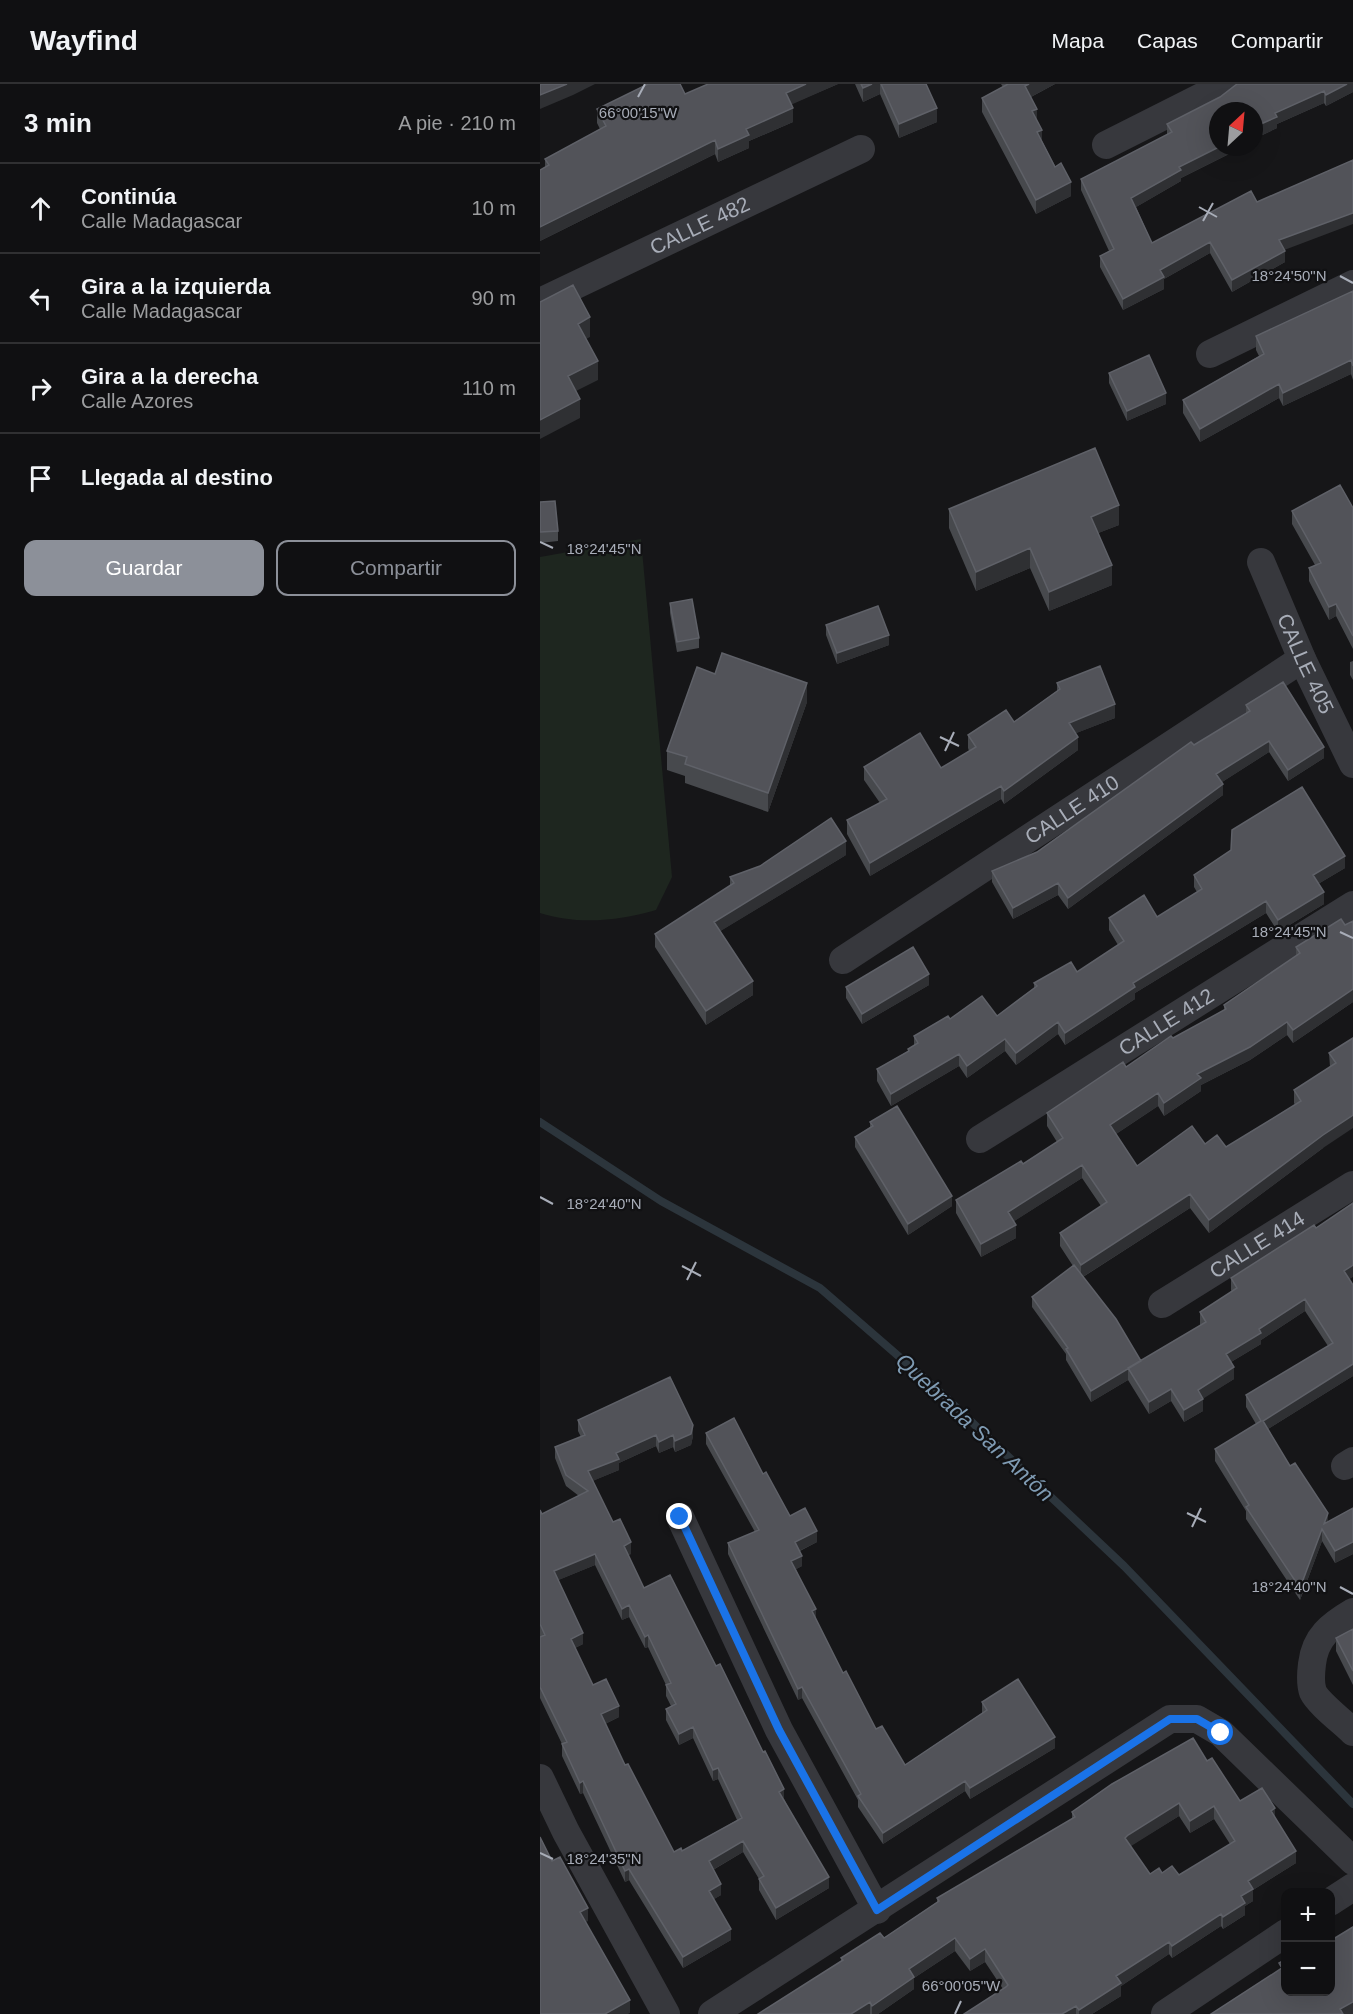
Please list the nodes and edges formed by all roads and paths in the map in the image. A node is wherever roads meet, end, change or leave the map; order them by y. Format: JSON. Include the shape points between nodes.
{"nodes":[{"id":1,"x":1227,"y":84,"type":"edge"},
{"id":2,"x":1106,"y":145,"type":"dead end"},
{"id":3,"x":861,"y":149,"type":"dead end"},
{"id":4,"x":1353,"y":284,"type":"edge"},
{"id":5,"x":540,"y":302,"type":"edge"},
{"id":6,"x":1210,"y":354,"type":"dead end"},
{"id":7,"x":1261,"y":561,"type":"dead end"},
{"id":8,"x":1302,"y":659,"type":"junction"},
{"id":9,"x":1353,"y":764,"type":"edge"},
{"id":10,"x":1353,"y":905,"type":"edge"},
{"id":11,"x":843,"y":960,"type":"dead end"},
{"id":12,"x":980,"y":1139,"type":"dead end"},
{"id":13,"x":1353,"y":1185,"type":"edge"},
{"id":14,"x":1162,"y":1304,"type":"dead end"},
{"id":15,"x":680,"y":1517,"type":"dead end"},
{"id":16,"x":1353,"y":1612,"type":"edge"},
{"id":17,"x":1353,"y":1732,"type":"edge"},
{"id":18,"x":540,"y":1778,"type":"edge"},
{"id":19,"x":1353,"y":1861,"type":"edge"},
{"id":20,"x":1353,"y":1887,"type":"edge"},
{"id":21,"x":1335,"y":1899,"type":"edge"},
{"id":22,"x":877,"y":1910,"type":"junction"},
{"id":23,"x":1281,"y":1936,"type":"edge"},
{"id":24,"x":666,"y":2014,"type":"edge"},
{"id":25,"x":712,"y":2014,"type":"edge"},
{"id":26,"x":1165,"y":2014,"type":"edge"}],
"edges":[{"from":1,"to":2,"type":"street"},
{"from":3,"to":5,"type":"street","name":"CALLE 482"},
{"from":4,"to":6,"type":"street"},
{"from":7,"to":8,"type":"street","name":"CALLE 405"},
{"from":8,"to":9,"type":"street","name":"CALLE 405"},
{"from":8,"to":11,"type":"street","name":"CALLE 410"},
{"from":10,"to":12,"type":"street","name":"CALLE 412"},
{"from":13,"to":14,"type":"street","name":"CALLE 414"},
{"from":15,"to":22,"type":"street","via":[[779,1730]]},
{"from":16,"to":17,"type":"street","via":[[1320,1637],[1313,1652],[1311,1673],[1314,1693]]},
{"from":18,"to":24,"type":"street"},
{"from":19,"to":22,"type":"street","via":[[1221,1733],[1197,1719],[1170,1719]]},
{"from":20,"to":21,"type":"street"},
{"from":22,"to":25,"type":"street"},
{"from":23,"to":26,"type":"street"}]}
